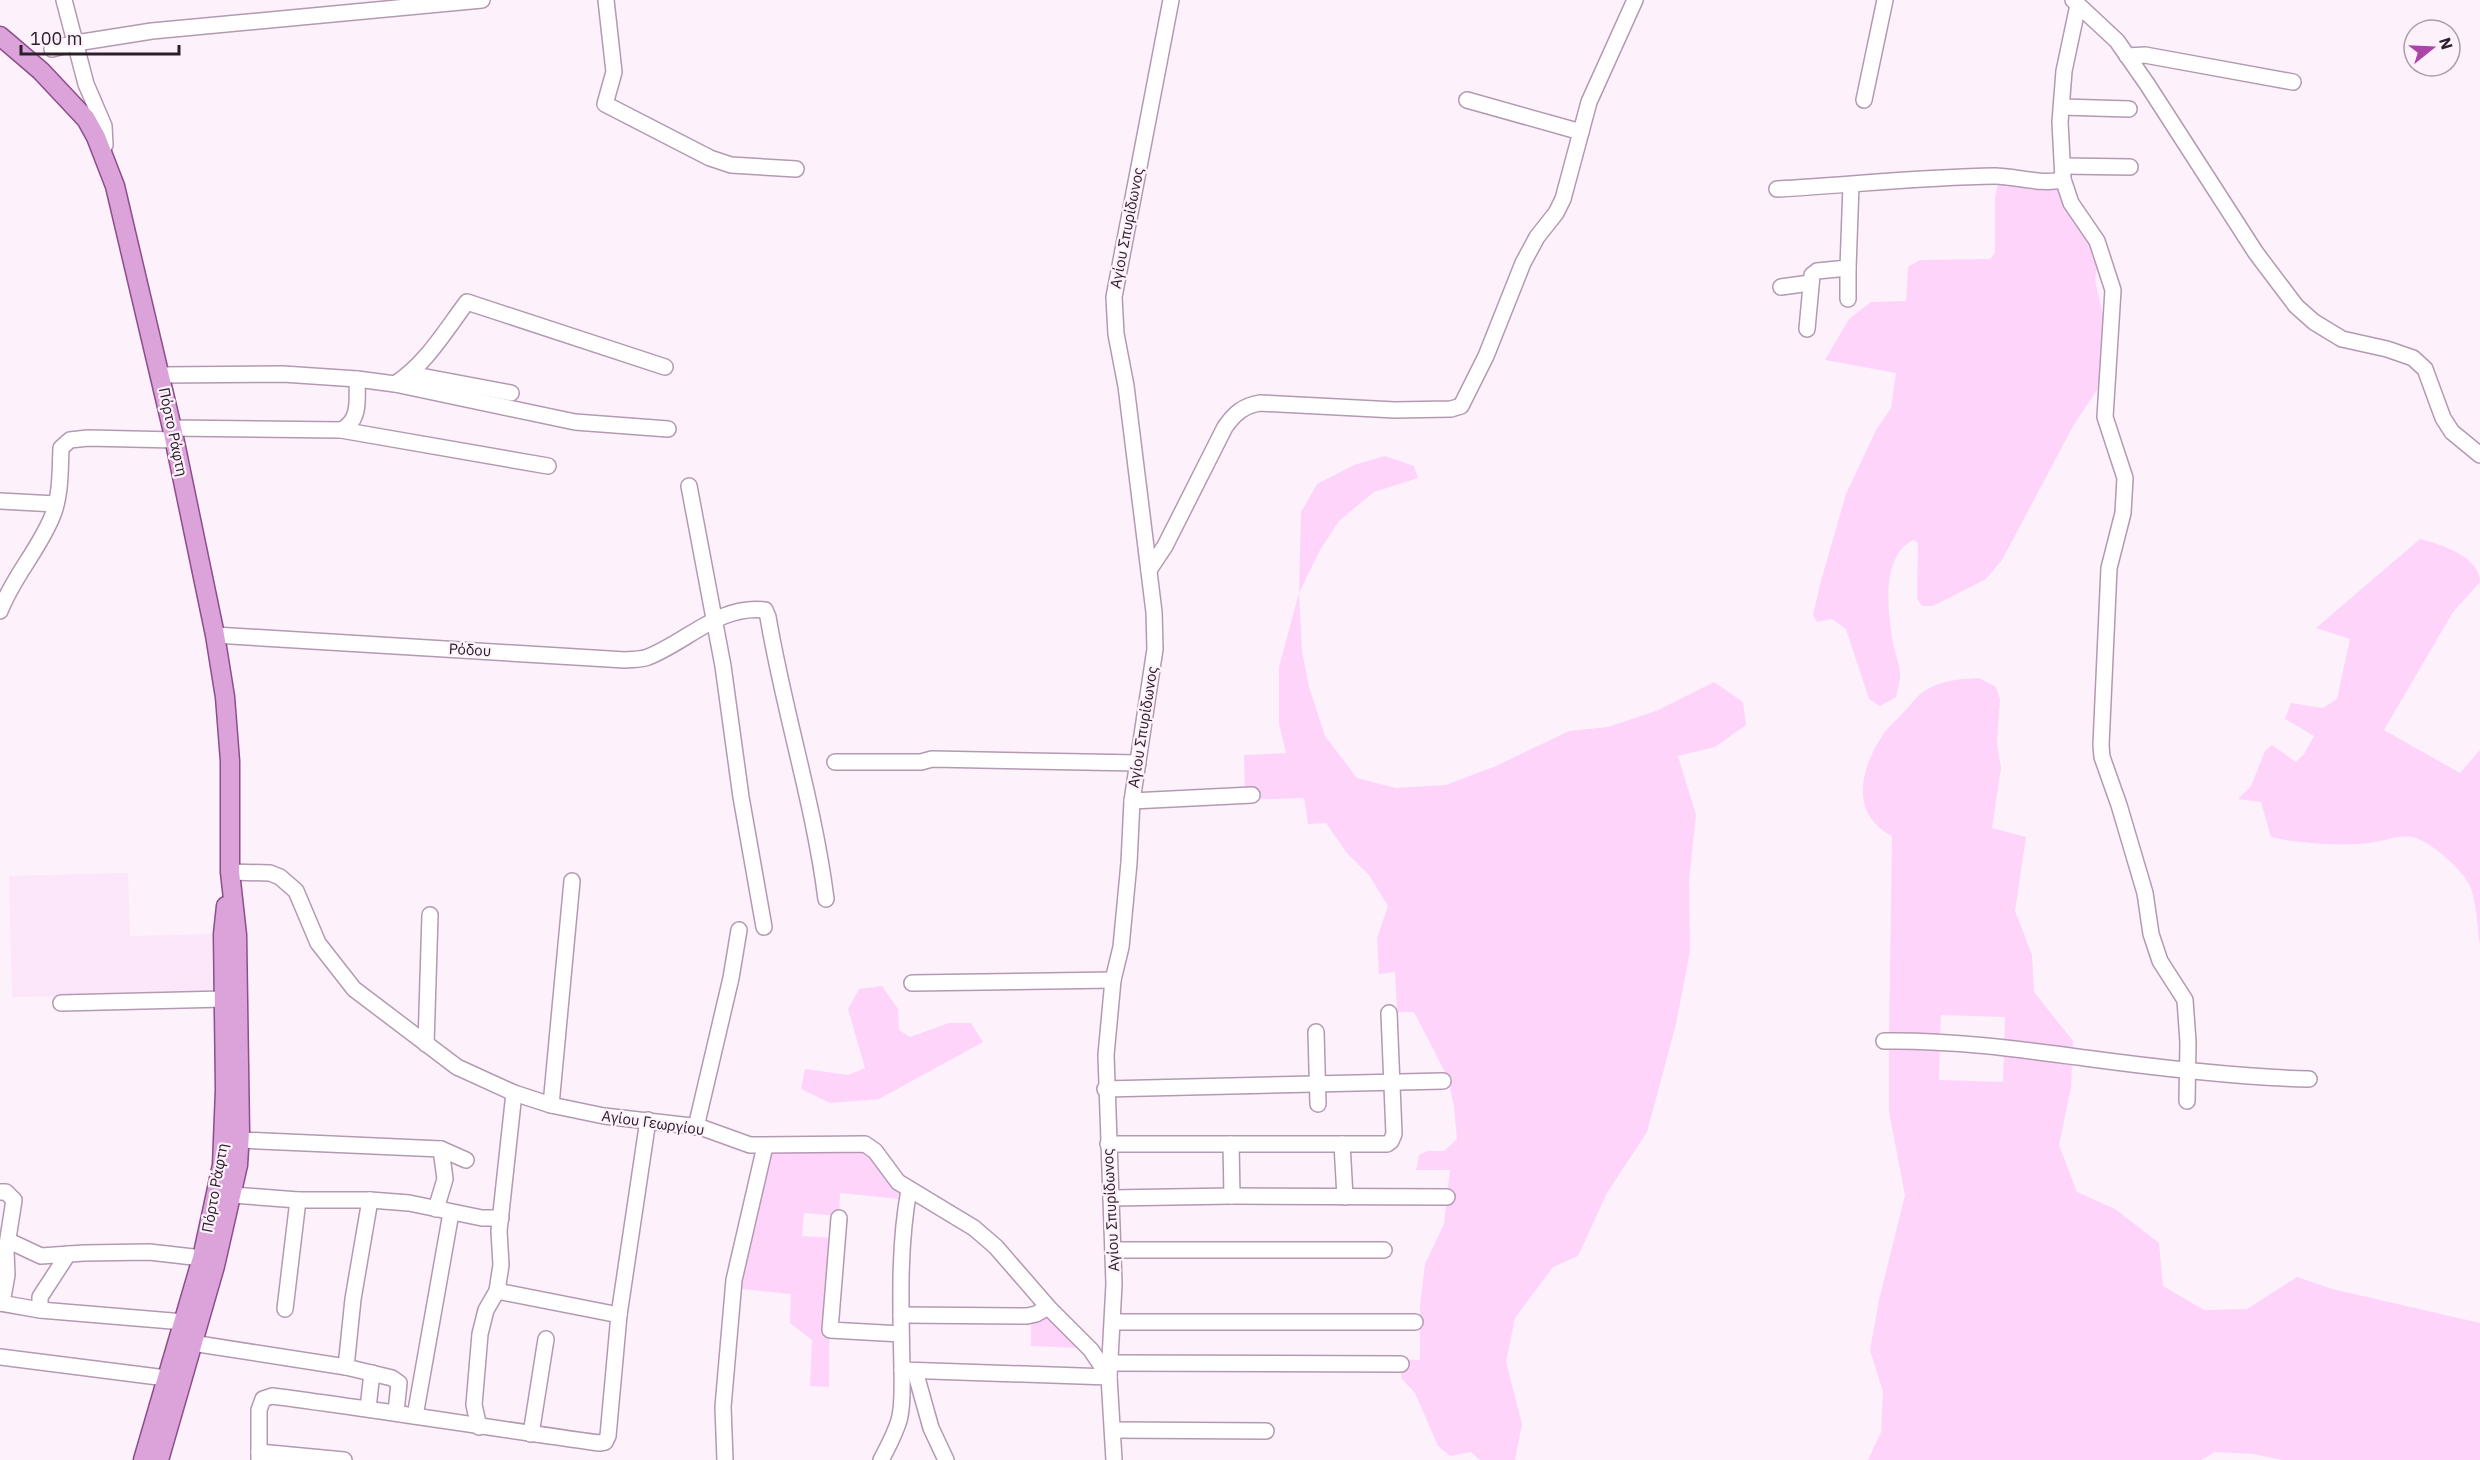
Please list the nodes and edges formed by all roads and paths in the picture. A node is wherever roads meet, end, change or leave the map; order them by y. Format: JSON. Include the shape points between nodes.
{"nodes":[{"id":1,"x":64,"y":0,"type":"edge"},
{"id":2,"x":482,"y":0,"type":"edge"},
{"id":3,"x":606,"y":0,"type":"edge"},
{"id":4,"x":1171,"y":0,"type":"edge"},
{"id":5,"x":1635,"y":0,"type":"edge"},
{"id":6,"x":1885,"y":0,"type":"edge"},
{"id":7,"x":2075,"y":2,"type":"edge"},
{"id":8,"x":0,"y":36,"type":"edge"},
{"id":9,"x":76,"y":43,"type":"junction"},
{"id":10,"x":52,"y":49,"type":"dead end"},
{"id":11,"x":2127,"y":56,"type":"junction"},
{"id":12,"x":2292,"y":82,"type":"dead end"},
{"id":13,"x":86,"y":84,"type":"junction"},
{"id":14,"x":69,"y":99,"type":"junction"},
{"id":15,"x":1467,"y":100,"type":"dead end"},
{"id":16,"x":1864,"y":100,"type":"dead end"},
{"id":17,"x":2061,"y":107,"type":"junction"},
{"id":18,"x":2129,"y":110,"type":"dead end"},
{"id":19,"x":1581,"y":132,"type":"junction"},
{"id":20,"x":102,"y":151,"type":"junction"},
{"id":21,"x":2130,"y":167,"type":"dead end"},
{"id":22,"x":796,"y":169,"type":"dead end"},
{"id":23,"x":2063,"y":172,"type":"junction"},
{"id":24,"x":1851,"y":185,"type":"junction"},
{"id":25,"x":1777,"y":189,"type":"dead end"},
{"id":26,"x":1848,"y":268,"type":"junction"},
{"id":27,"x":1810,"y":283,"type":"junction"},
{"id":28,"x":1781,"y":286,"type":"dead end"},
{"id":29,"x":1848,"y":299,"type":"dead end"},
{"id":30,"x":1807,"y":329,"type":"dead end"},
{"id":31,"x":665,"y":367,"type":"dead end"},
{"id":32,"x":410,"y":374,"type":"junction"},
{"id":33,"x":161,"y":375,"type":"junction"},
{"id":34,"x":357,"y":379,"type":"junction"},
{"id":35,"x":395,"y":384,"type":"junction"},
{"id":36,"x":511,"y":393,"type":"dead end"},
{"id":37,"x":668,"y":429,"type":"dead end"},
{"id":38,"x":341,"y":430,"type":"junction"},
{"id":39,"x":173,"y":434,"type":"junction"},
{"id":40,"x":2480,"y":455,"type":"edge"},
{"id":41,"x":548,"y":466,"type":"dead end"},
{"id":42,"x":689,"y":486,"type":"dead end"},
{"id":43,"x":0,"y":501,"type":"edge"},
{"id":44,"x":56,"y":504,"type":"junction"},
{"id":45,"x":1149,"y":570,"type":"junction"},
{"id":46,"x":0,"y":611,"type":"edge"},
{"id":47,"x":715,"y":620,"type":"junction"},
{"id":48,"x":215,"y":635,"type":"junction"},
{"id":49,"x":835,"y":762,"type":"dead end"},
{"id":50,"x":1138,"y":763,"type":"junction"},
{"id":51,"x":1252,"y":795,"type":"dead end"},
{"id":52,"x":1132,"y":801,"type":"junction"},
{"id":53,"x":230,"y":872,"type":"junction"},
{"id":54,"x":572,"y":881,"type":"dead end"},
{"id":55,"x":826,"y":899,"type":"dead end"},
{"id":56,"x":430,"y":915,"type":"dead end"},
{"id":57,"x":764,"y":927,"type":"dead end"},
{"id":58,"x":739,"y":930,"type":"dead end"},
{"id":59,"x":1113,"y":980,"type":"junction"},
{"id":60,"x":912,"y":983,"type":"dead end"},
{"id":61,"x":224,"y":999,"type":"junction"},
{"id":62,"x":61,"y":1003,"type":"dead end"},
{"id":63,"x":1389,"y":1013,"type":"dead end"},
{"id":64,"x":1316,"y":1032,"type":"dead end"},
{"id":65,"x":1884,"y":1041,"type":"dead end"},
{"id":66,"x":426,"y":1044,"type":"junction"},
{"id":67,"x":2188,"y":1070,"type":"junction"},
{"id":68,"x":2309,"y":1079,"type":"dead end"},
{"id":69,"x":1443,"y":1081,"type":"dead end"},
{"id":70,"x":1391,"y":1084,"type":"junction"},
{"id":71,"x":1318,"y":1085,"type":"junction"},
{"id":72,"x":1105,"y":1089,"type":"junction"},
{"id":73,"x":514,"y":1093,"type":"junction"},
{"id":74,"x":2187,"y":1101,"type":"dead end"},
{"id":75,"x":1318,"y":1104,"type":"dead end"},
{"id":76,"x":551,"y":1105,"type":"junction"},
{"id":77,"x":648,"y":1120,"type":"junction"},
{"id":78,"x":696,"y":1127,"type":"junction"},
{"id":79,"x":240,"y":1140,"type":"junction"},
{"id":80,"x":1108,"y":1144,"type":"junction"},
{"id":81,"x":1231,"y":1144,"type":"junction"},
{"id":82,"x":1342,"y":1144,"type":"junction"},
{"id":83,"x":765,"y":1146,"type":"junction"},
{"id":84,"x":441,"y":1149,"type":"junction"},
{"id":85,"x":466,"y":1160,"type":"dead end"},
{"id":86,"x":909,"y":1190,"type":"junction"},
{"id":87,"x":0,"y":1192,"type":"edge"},
{"id":88,"x":233,"y":1195,"type":"junction"},
{"id":89,"x":1232,"y":1196,"type":"junction"},
{"id":90,"x":1345,"y":1197,"type":"junction"},
{"id":91,"x":1447,"y":1197,"type":"dead end"},
{"id":92,"x":1110,"y":1198,"type":"junction"},
{"id":93,"x":298,"y":1200,"type":"junction"},
{"id":94,"x":370,"y":1200,"type":"junction"},
{"id":95,"x":436,"y":1209,"type":"junction"},
{"id":96,"x":451,"y":1213,"type":"junction"},
{"id":97,"x":501,"y":1218,"type":"junction"},
{"id":98,"x":839,"y":1218,"type":"dead end"},
{"id":99,"x":5,"y":1248,"type":"edge"},
{"id":100,"x":1113,"y":1250,"type":"junction"},
{"id":101,"x":1384,"y":1250,"type":"dead end"},
{"id":102,"x":68,"y":1254,"type":"junction"},
{"id":103,"x":201,"y":1258,"type":"junction"},
{"id":104,"x":497,"y":1291,"type":"junction"},
{"id":105,"x":1,"y":1303,"type":"edge"},
{"id":106,"x":1048,"y":1307,"type":"junction"},
{"id":107,"x":285,"y":1309,"type":"dead end"},
{"id":108,"x":40,"y":1310,"type":"junction"},
{"id":109,"x":619,"y":1315,"type":"junction"},
{"id":110,"x":901,"y":1315,"type":"junction"},
{"id":111,"x":184,"y":1322,"type":"junction"},
{"id":112,"x":1113,"y":1322,"type":"junction"},
{"id":113,"x":1415,"y":1322,"type":"dead end"},
{"id":114,"x":901,"y":1334,"type":"junction"},
{"id":115,"x":546,"y":1339,"type":"dead end"},
{"id":116,"x":192,"y":1343,"type":"junction"},
{"id":117,"x":1091,"y":1350,"type":"junction"},
{"id":118,"x":0,"y":1357,"type":"edge"},
{"id":119,"x":1110,"y":1364,"type":"junction"},
{"id":120,"x":1401,"y":1364,"type":"dead end"},
{"id":121,"x":346,"y":1367,"type":"junction"},
{"id":122,"x":908,"y":1370,"type":"junction"},
{"id":123,"x":372,"y":1373,"type":"junction"},
{"id":124,"x":166,"y":1378,"type":"junction"},
{"id":125,"x":368,"y":1408,"type":"junction"},
{"id":126,"x":396,"y":1412,"type":"junction"},
{"id":127,"x":415,"y":1416,"type":"junction"},
{"id":128,"x":479,"y":1427,"type":"junction"},
{"id":129,"x":1114,"y":1430,"type":"junction"},
{"id":130,"x":1266,"y":1431,"type":"dead end"},
{"id":131,"x":531,"y":1434,"type":"junction"},
{"id":132,"x":259,"y":1456,"type":"edge"},
{"id":133,"x":143,"y":1460,"type":"edge"},
{"id":134,"x":159,"y":1460,"type":"edge"},
{"id":135,"x":344,"y":1460,"type":"edge"},
{"id":136,"x":725,"y":1460,"type":"edge"},
{"id":137,"x":881,"y":1460,"type":"edge"},
{"id":138,"x":946,"y":1460,"type":"edge"},
{"id":139,"x":1114,"y":1460,"type":"edge"}],
"edges":[{"from":1,"to":9,"type":"street"},
{"from":2,"to":9,"type":"street","via":[[187,27]]},
{"from":3,"to":22,"type":"street","via":[[614,72],[606,104],[710,158],[731,165]]},
{"from":4,"to":45,"type":"street","name":"Αγίου Σπυρίδωνος","via":[[1114,297]]},
{"from":5,"to":19,"type":"street","via":[[1589,102]]},
{"from":6,"to":16,"type":"street"},
{"from":7,"to":11,"type":"street","via":[[2117,41]]},
{"from":7,"to":17,"type":"street"},
{"from":8,"to":14,"type":"main road","name":"Πόρτο Ράφτη"},
{"from":9,"to":10,"type":"street"},
{"from":9,"to":13,"type":"street"},
{"from":11,"to":12,"type":"street","via":[[2145,55]]},
{"from":11,"to":40,"type":"street","via":[[2256,253],[2296,306],[2342,339],[2413,358],[2425,369],[2452,432]]},
{"from":13,"to":14,"type":"street"},
{"from":13,"to":20,"type":"street","via":[[104,126]]},
{"from":14,"to":20,"type":"main road","name":"Πόρτο Ράφτη","via":[[86,119]]},
{"from":15,"to":19,"type":"street"},
{"from":17,"to":18,"type":"street"},
{"from":17,"to":23,"type":"street"},
{"from":19,"to":45,"type":"street","via":[[1563,198],[1523,263],[1486,356],[1461,406],[1395,410],[1249,405],[1225,427]]},
{"from":20,"to":33,"type":"main road","name":"Πόρτο Ράφτη"},
{"from":21,"to":23,"type":"street"},
{"from":23,"to":24,"type":"street","via":[[2055,182],[1986,177]]},
{"from":23,"to":67,"type":"street","via":[[2071,203],[2097,241],[2113,290],[2105,417],[2125,478],[2123,513],[2108,579],[2102,751],[2145,893],[2151,934],[2160,961],[2185,1000]]},
{"from":24,"to":25,"type":"street"},
{"from":24,"to":26,"type":"street"},
{"from":26,"to":27,"type":"street","via":[[1817,271]]},
{"from":26,"to":29,"type":"street"},
{"from":27,"to":28,"type":"street"},
{"from":27,"to":30,"type":"street"},
{"from":31,"to":32,"type":"street","via":[[467,302]]},
{"from":32,"to":35,"type":"street"},
{"from":32,"to":36,"type":"street"},
{"from":33,"to":34,"type":"street","via":[[283,374]]},
{"from":33,"to":39,"type":"main road","name":"Πόρτο Ράφτη"},
{"from":34,"to":35,"type":"street"},
{"from":34,"to":38,"type":"street","via":[[355,418]]},
{"from":35,"to":37,"type":"street","via":[[575,422]]},
{"from":38,"to":39,"type":"street"},
{"from":38,"to":41,"type":"street"},
{"from":39,"to":44,"type":"street","via":[[70,440],[61,448]]},
{"from":39,"to":48,"type":"main road","name":"Πόρτο Ράφτη"},
{"from":42,"to":47,"type":"street"},
{"from":43,"to":44,"type":"street"},
{"from":44,"to":46,"type":"street"},
{"from":45,"to":50,"type":"street","name":"Αγίου Σπυρίδωνος","via":[[1155,649]]},
{"from":47,"to":48,"type":"street","name":"Ρόδου","via":[[646,658],[625,660]]},
{"from":47,"to":55,"type":"street","name":"Ρόδου","via":[[753,609],[765,610],[768,617],[819,848]]},
{"from":47,"to":57,"type":"street"},
{"from":48,"to":53,"type":"main road","name":"Πόρτο Ράφτη","via":[[229,740]]},
{"from":49,"to":50,"type":"street","via":[[932,759]]},
{"from":50,"to":52,"type":"street","name":"Αγίου Σπυρίδωνος"},
{"from":51,"to":52,"type":"street"},
{"from":52,"to":59,"type":"street","name":"Αγίου Σπυρίδωνος","via":[[1130,863],[1121,947]]},
{"from":53,"to":61,"type":"main road","name":"Πόρτο Ράφτη","via":[[223,934]]},
{"from":53,"to":66,"type":"street","name":"Αγίου Γεωργίου","via":[[270,873],[289,884],[302,901],[318,944],[336,969],[354,989]]},
{"from":53,"to":79,"type":"main road","name":"Πόρτο Ράφτη","via":[[237,935]]},
{"from":54,"to":76,"type":"street"},
{"from":56,"to":66,"type":"street"},
{"from":58,"to":78,"type":"street"},
{"from":59,"to":60,"type":"street"},
{"from":59,"to":72,"type":"street","name":"Αγίου Σπυρίδωνος"},
{"from":61,"to":62,"type":"street"},
{"from":61,"to":103,"type":"main road","name":"Πόρτο Ράφτη","via":[[224,1152]]},
{"from":63,"to":70,"type":"street"},
{"from":64,"to":71,"type":"street"},
{"from":65,"to":67,"type":"street","via":[[1979,1044]]},
{"from":66,"to":73,"type":"street","name":"Αγίου Γεωργίου","via":[[457,1067]]},
{"from":67,"to":68,"type":"street"},
{"from":67,"to":74,"type":"street"},
{"from":69,"to":70,"type":"street"},
{"from":70,"to":71,"type":"street"},
{"from":70,"to":82,"type":"street","via":[[1391,1141]]},
{"from":71,"to":72,"type":"street"},
{"from":71,"to":75,"type":"street"},
{"from":72,"to":80,"type":"street","name":"Αγίου Σπυρίδωνος"},
{"from":73,"to":76,"type":"street","name":"Αγίου Γεωργίου"},
{"from":73,"to":97,"type":"street"},
{"from":76,"to":77,"type":"street","name":"Αγίου Γεωργίου"},
{"from":77,"to":78,"type":"street","name":"Αγίου Γεωργίου"},
{"from":77,"to":109,"type":"street"},
{"from":78,"to":83,"type":"street","name":"Αγίου Γεωργίου","via":[[750,1145]]},
{"from":79,"to":84,"type":"street"},
{"from":79,"to":88,"type":"main road","name":"Πόρτο Ράφτη"},
{"from":80,"to":81,"type":"street"},
{"from":80,"to":92,"type":"street","name":"Αγίου Σπυρίδωνος"},
{"from":81,"to":82,"type":"street"},
{"from":81,"to":89,"type":"street"},
{"from":82,"to":90,"type":"street"},
{"from":83,"to":86,"type":"street","name":"Αγίου Γεωργίου","via":[[865,1143]]},
{"from":83,"to":136,"type":"street","via":[[734,1280],[723,1407]]},
{"from":84,"to":85,"type":"street"},
{"from":84,"to":95,"type":"street","via":[[445,1179]]},
{"from":86,"to":106,"type":"street","name":"Αγίου Γεωργίου","via":[[974,1228],[996,1247]]},
{"from":86,"to":110,"type":"street","via":[[902,1241]]},
{"from":87,"to":99,"type":"street","via":[[14,1200]]},
{"from":88,"to":93,"type":"street"},
{"from":88,"to":116,"type":"main road","name":"Πόρτο Ράφτη"},
{"from":89,"to":90,"type":"street"},
{"from":89,"to":92,"type":"street"},
{"from":90,"to":91,"type":"street"},
{"from":92,"to":100,"type":"street","name":"Αγίου Σπυρίδωνος"},
{"from":93,"to":94,"type":"street"},
{"from":93,"to":107,"type":"street"},
{"from":94,"to":95,"type":"street"},
{"from":94,"to":121,"type":"street"},
{"from":95,"to":96,"type":"street"},
{"from":96,"to":97,"type":"street"},
{"from":96,"to":127,"type":"street"},
{"from":97,"to":104,"type":"street"},
{"from":98,"to":114,"type":"street","via":[[830,1330]]},
{"from":99,"to":102,"type":"street","via":[[41,1256]]},
{"from":99,"to":105,"type":"street","via":[[7,1275]]},
{"from":100,"to":101,"type":"street"},
{"from":100,"to":112,"type":"street","name":"Αγίου Σπυρίδωνος"},
{"from":102,"to":103,"type":"street","via":[[149,1252]]},
{"from":102,"to":108,"type":"street","via":[[40,1297]]},
{"from":103,"to":111,"type":"main road","name":"Πόρτο Ράφτη"},
{"from":104,"to":109,"type":"street"},
{"from":104,"to":128,"type":"street","via":[[486,1310],[480,1334],[474,1405]]},
{"from":105,"to":108,"type":"street"},
{"from":106,"to":110,"type":"street","via":[[1027,1317]]},
{"from":106,"to":117,"type":"street","name":"Αγίου Γεωργίου"},
{"from":108,"to":111,"type":"street"},
{"from":109,"to":131,"type":"street","via":[[606,1442]]},
{"from":110,"to":114,"type":"street"},
{"from":111,"to":124,"type":"main road","name":"Πόρτο Ράφτη"},
{"from":112,"to":113,"type":"street"},
{"from":112,"to":119,"type":"street","name":"Αγίου Σπυρίδωνος"},
{"from":114,"to":122,"type":"street"},
{"from":115,"to":131,"type":"street"},
{"from":116,"to":121,"type":"street"},
{"from":116,"to":134,"type":"main road","name":"Πόρτο Ράφτη"},
{"from":117,"to":119,"type":"street"},
{"from":117,"to":119,"type":"street","name":"Αγίου Γεωργίου"},
{"from":118,"to":124,"type":"street"},
{"from":119,"to":120,"type":"street"},
{"from":119,"to":122,"type":"street"},
{"from":119,"to":129,"type":"street","name":"Αγίου Σπυρίδωνος"},
{"from":121,"to":123,"type":"street"},
{"from":122,"to":137,"type":"street","via":[[902,1416]]},
{"from":122,"to":138,"type":"street"},
{"from":123,"to":125,"type":"street"},
{"from":123,"to":126,"type":"street","via":[[399,1383]]},
{"from":124,"to":133,"type":"main road","name":"Πόρτο Ράφτη"},
{"from":125,"to":126,"type":"street"},
{"from":125,"to":132,"type":"street","via":[[267,1397],[259,1410]]},
{"from":126,"to":127,"type":"street"},
{"from":127,"to":128,"type":"street"},
{"from":128,"to":131,"type":"street"},
{"from":129,"to":130,"type":"street"},
{"from":129,"to":139,"type":"street","name":"Αγίου Σπυρίδωνος"},
{"from":132,"to":135,"type":"street"}]}
